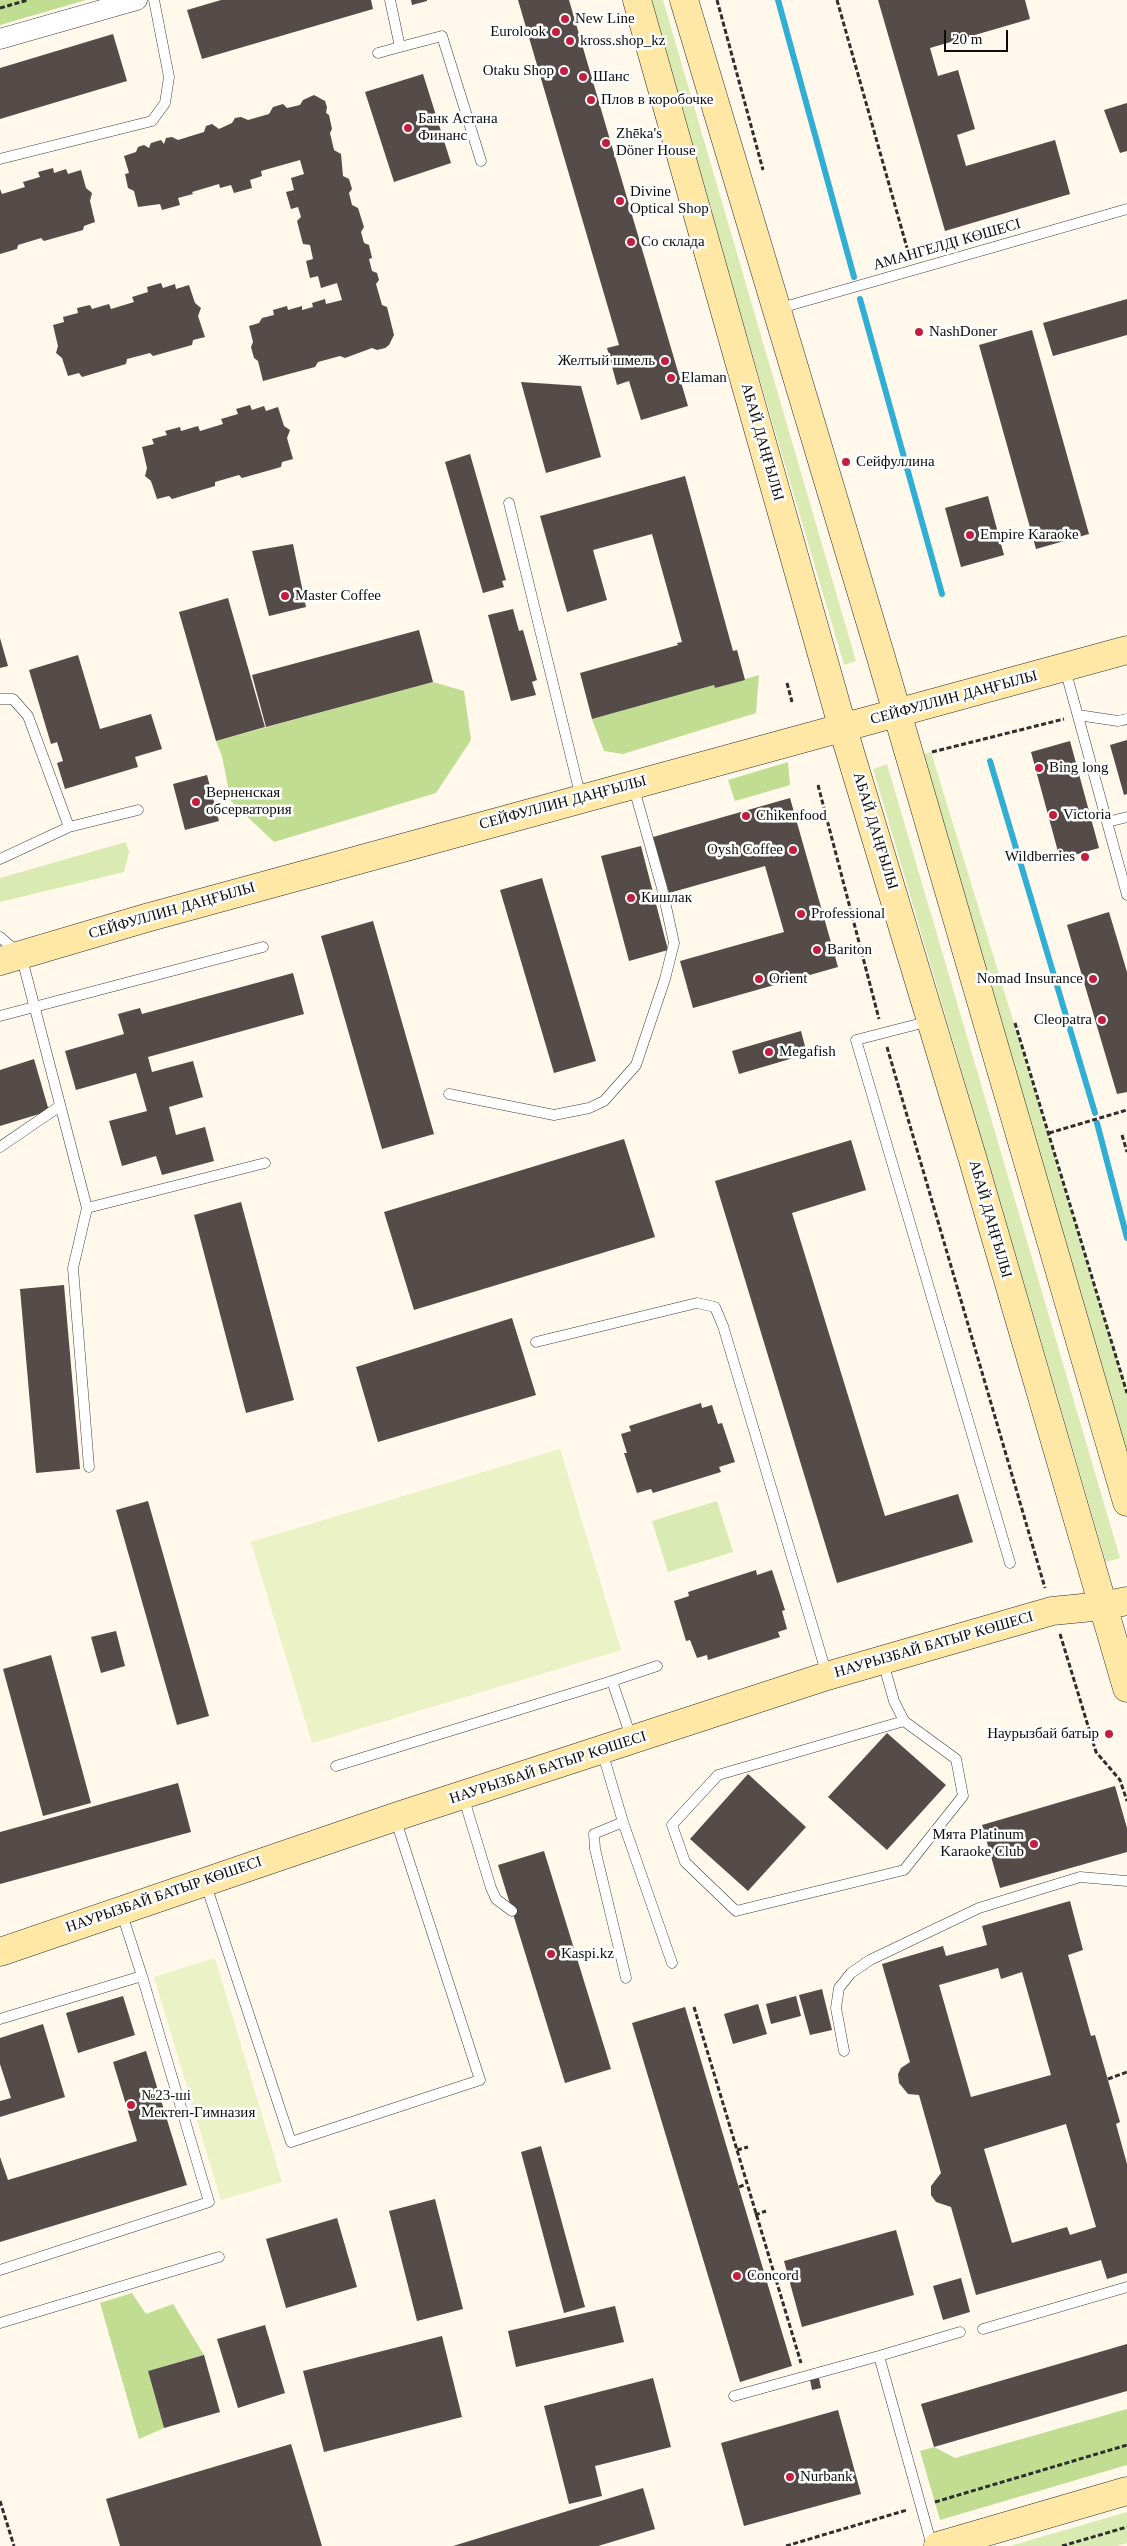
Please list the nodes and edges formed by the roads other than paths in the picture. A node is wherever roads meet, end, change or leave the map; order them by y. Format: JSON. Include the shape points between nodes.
{"nodes":[{"id":1,"x":138,"y":0,"type":"edge"},
{"id":2,"x":154,"y":0,"type":"edge"},
{"id":3,"x":390,"y":0,"type":"edge"},
{"id":4,"x":637,"y":0,"type":"edge"},
{"id":5,"x":684,"y":0,"type":"edge"},
{"id":6,"x":0,"y":39,"type":"edge"},
{"id":7,"x":400,"y":47,"type":"junction"},
{"id":8,"x":378,"y":53,"type":"dead end"},
{"id":9,"x":0,"y":159,"type":"edge"},
{"id":10,"x":481,"y":161,"type":"dead end"},
{"id":11,"x":1127,"y":209,"type":"edge"},
{"id":12,"x":776,"y":309,"type":"junction"},
{"id":13,"x":508,"y":503,"type":"dead end"},
{"id":14,"x":1127,"y":650,"type":"edge"},
{"id":15,"x":1065,"y":667,"type":"junction"},
{"id":16,"x":0,"y":699,"type":"edge"},
{"id":17,"x":897,"y":714,"type":"junction"},
{"id":18,"x":1078,"y":716,"type":"junction"},
{"id":19,"x":1127,"y":719,"type":"edge"},
{"id":20,"x":843,"y":728,"type":"junction"},
{"id":21,"x":632,"y":784,"type":"junction"},
{"id":22,"x":582,"y":798,"type":"junction"},
{"id":23,"x":138,"y":810,"type":"dead end"},
{"id":24,"x":1127,"y":817,"type":"edge"},
{"id":25,"x":1107,"y":822,"type":"junction"},
{"id":26,"x":69,"y":827,"type":"junction"},
{"id":27,"x":0,"y":859,"type":"edge"},
{"id":28,"x":1127,"y":895,"type":"edge"},
{"id":29,"x":0,"y":937,"type":"edge"},
{"id":30,"x":262,"y":947,"type":"dead end"},
{"id":31,"x":11,"y":958,"type":"edge"},
{"id":32,"x":36,"y":1005,"type":"junction"},
{"id":33,"x":0,"y":1016,"type":"edge"},
{"id":34,"x":931,"y":1021,"type":"junction"},
{"id":35,"x":449,"y":1094,"type":"dead end"},
{"id":36,"x":60,"y":1106,"type":"junction"},
{"id":37,"x":0,"y":1147,"type":"edge"},
{"id":38,"x":264,"y":1163,"type":"dead end"},
{"id":39,"x":87,"y":1208,"type":"junction"},
{"id":40,"x":536,"y":1342,"type":"dead end"},
{"id":41,"x":89,"y":1466,"type":"dead end"},
{"id":42,"x":1127,"y":1502,"type":"edge"},
{"id":43,"x":1010,"y":1563,"type":"dead end"},
{"id":44,"x":1115,"y":1604,"type":"edge"},
{"id":45,"x":882,"y":1660,"type":"junction"},
{"id":46,"x":657,"y":1666,"type":"dead end"},
{"id":47,"x":827,"y":1676,"type":"junction"},
{"id":48,"x":612,"y":1681,"type":"junction"},
{"id":49,"x":1127,"y":1688,"type":"edge"},
{"id":50,"x":904,"y":1721,"type":"junction"},
{"id":51,"x":633,"y":1740,"type":"junction"},
{"id":52,"x":602,"y":1751,"type":"junction"},
{"id":53,"x":336,"y":1766,"type":"dead end"},
{"id":54,"x":463,"y":1796,"type":"junction"},
{"id":55,"x":395,"y":1817,"type":"junction"},
{"id":56,"x":623,"y":1822,"type":"junction"},
{"id":57,"x":205,"y":1881,"type":"junction"},
{"id":58,"x":1127,"y":1881,"type":"edge"},
{"id":59,"x":121,"y":1910,"type":"junction"},
{"id":60,"x":512,"y":1911,"type":"dead end"},
{"id":61,"x":0,"y":1952,"type":"edge"},
{"id":62,"x":672,"y":1963,"type":"dead end"},
{"id":63,"x":142,"y":1976,"type":"junction"},
{"id":64,"x":626,"y":1978,"type":"dead end"},
{"id":65,"x":0,"y":2019,"type":"edge"},
{"id":66,"x":844,"y":2050,"type":"dead end"},
{"id":67,"x":218,"y":2257,"type":"dead end"},
{"id":68,"x":0,"y":2270,"type":"edge"},
{"id":69,"x":1127,"y":2287,"type":"edge"},
{"id":70,"x":0,"y":2323,"type":"edge"},
{"id":71,"x":983,"y":2329,"type":"dead end"},
{"id":72,"x":960,"y":2332,"type":"dead end"},
{"id":73,"x":879,"y":2356,"type":"junction"},
{"id":74,"x":734,"y":2396,"type":"dead end"},
{"id":75,"x":1127,"y":2491,"type":"edge"},
{"id":76,"x":932,"y":2546,"type":"edge"},
{"id":77,"x":938,"y":2546,"type":"edge"}],
"edges":[{"from":1,"to":6,"type":"street"},
{"from":2,"to":9,"type":"lane","via":[[170,77],[165,103],[152,121]]},
{"from":3,"to":7,"type":"lane"},
{"from":4,"to":20,"type":"main road","name":"АБАЙ ДАҢҒЫЛЫ"},
{"from":5,"to":12,"type":"main road"},
{"from":7,"to":8,"type":"lane"},
{"from":7,"to":10,"type":"lane","via":[[442,36]]},
{"from":11,"to":12,"type":"lane","name":"АМАНГЕЛДІ КӨШЕСІ"},
{"from":12,"to":17,"type":"main road"},
{"from":13,"to":22,"type":"lane"},
{"from":14,"to":15,"type":"main road","name":"СЕЙФУЛЛИН ДАҢҒЫЛЫ"},
{"from":15,"to":17,"type":"main road","name":"СЕЙФУЛЛИН ДАҢҒЫЛЫ"},
{"from":15,"to":18,"type":"lane"},
{"from":16,"to":26,"type":"lane","via":[[13,699],[28,716]]},
{"from":17,"to":20,"type":"main road","name":"СЕЙФУЛЛИН ДАҢҒЫЛЫ"},
{"from":17,"to":42,"type":"main road"},
{"from":18,"to":19,"type":"lane","via":[[1118,721]]},
{"from":18,"to":25,"type":"lane"},
{"from":20,"to":21,"type":"main road","name":"СЕЙФУЛЛИН ДАҢҒЫЛЫ"},
{"from":20,"to":34,"type":"main road","name":"АБАЙ ДАҢҒЫЛЫ"},
{"from":21,"to":22,"type":"main road","name":"СЕЙФУЛЛИН ДАҢҒЫЛЫ"},
{"from":21,"to":35,"type":"lane","via":[[674,943],[636,1065],[604,1101],[589,1108],[554,1115]]},
{"from":22,"to":31,"type":"main road","name":"СЕЙФУЛЛИН ДАҢҒЫЛЫ"},
{"from":23,"to":26,"type":"lane"},
{"from":24,"to":25,"type":"lane"},
{"from":25,"to":28,"type":"lane"},
{"from":26,"to":27,"type":"lane"},
{"from":29,"to":31,"type":"lane"},
{"from":30,"to":32,"type":"lane"},
{"from":31,"to":32,"type":"lane"},
{"from":32,"to":33,"type":"lane"},
{"from":32,"to":36,"type":"lane"},
{"from":34,"to":43,"type":"lane","via":[[856,1040]]},
{"from":34,"to":44,"type":"main road","name":"АБАЙ ДАҢҒЫЛЫ"},
{"from":36,"to":37,"type":"lane"},
{"from":36,"to":39,"type":"lane"},
{"from":38,"to":39,"type":"lane"},
{"from":39,"to":41,"type":"lane","via":[[73,1268]]},
{"from":40,"to":47,"type":"lane","via":[[697,1303],[715,1307]]},
{"from":44,"to":45,"type":"main road","name":"НАУРЫЗБАЙ БАТЫР КӨШЕСІ","via":[[1052,1611]]},
{"from":44,"to":49,"type":"main road","name":"АБАЙ ДАҢҒЫЛЫ"},
{"from":45,"to":47,"type":"main road","name":"НАУРЫЗБАЙ БАТЫР КӨШЕСІ"},
{"from":45,"to":50,"type":"lane","via":[[894,1702]]},
{"from":46,"to":48,"type":"lane"},
{"from":47,"to":51,"type":"main road","name":"НАУРЫЗБАЙ БАТЫР КӨШЕСІ"},
{"from":48,"to":51,"type":"lane"},
{"from":48,"to":53,"type":"lane"},
{"from":50,"to":50,"type":"lane","via":[[956,1759],[963,1796],[904,1870],[736,1911],[685,1862],[672,1825],[718,1775]]},
{"from":51,"to":52,"type":"main road","name":"НАУРЫЗБАЙ БАТЫР КӨШЕСІ"},
{"from":52,"to":54,"type":"main road","name":"НАУРЫЗБАЙ БАТЫР КӨШЕСІ"},
{"from":52,"to":56,"type":"lane"},
{"from":54,"to":55,"type":"main road","name":"НАУРЫЗБАЙ БАТЫР КӨШЕСІ"},
{"from":54,"to":60,"type":"lane","via":[[493,1893]]},
{"from":55,"to":57,"type":"main road","name":"НАУРЫЗБАЙ БАТЫР КӨШЕСІ"},
{"from":55,"to":57,"type":"lane","via":[[480,2080],[291,2142]]},
{"from":56,"to":62,"type":"lane"},
{"from":56,"to":64,"type":"lane","via":[[594,1834]]},
{"from":57,"to":59,"type":"main road","name":"НАУРЫЗБАЙ БАТЫР КӨШЕСІ"},
{"from":58,"to":66,"type":"lane","via":[[1080,1877],[979,1908],[870,1960],[850,1973],[839,1988],[836,2008]]},
{"from":59,"to":61,"type":"main road","name":"НАУРЫЗБАЙ БАТЫР КӨШЕСІ"},
{"from":59,"to":63,"type":"lane"},
{"from":63,"to":65,"type":"lane"},
{"from":63,"to":68,"type":"lane","via":[[209,2202]]},
{"from":67,"to":70,"type":"lane"},
{"from":69,"to":71,"type":"lane"},
{"from":72,"to":73,"type":"lane"},
{"from":73,"to":74,"type":"lane"},
{"from":73,"to":76,"type":"lane"},
{"from":75,"to":77,"type":"main road"}]}
